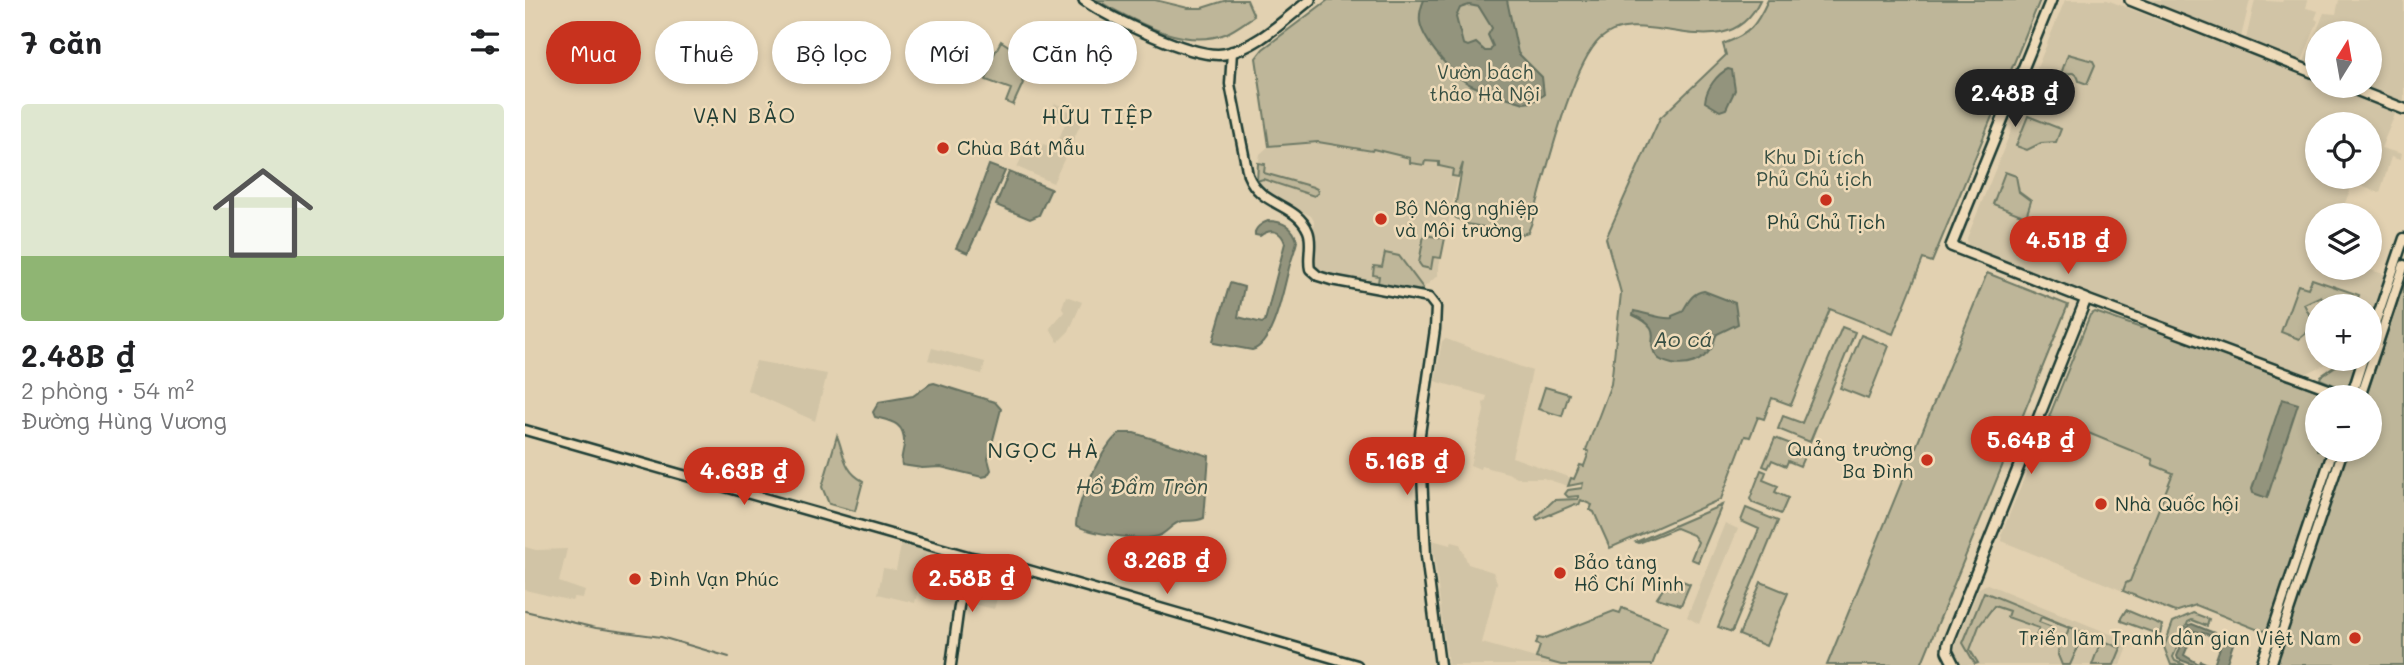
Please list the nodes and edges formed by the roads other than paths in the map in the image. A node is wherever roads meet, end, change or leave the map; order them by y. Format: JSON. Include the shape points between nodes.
{"nodes":[{"id":1,"x":1083,"y":0,"type":"edge"},
{"id":2,"x":1310,"y":0,"type":"edge"},
{"id":3,"x":2052,"y":0,"type":"edge"},
{"id":4,"x":2130,"y":0,"type":"edge"},
{"id":5,"x":1232,"y":51,"type":"junction"},
{"id":6,"x":2305,"y":69,"type":"edge"},
{"id":7,"x":2376,"y":98,"type":"edge"},
{"id":8,"x":2404,"y":109,"type":"edge"},
{"id":9,"x":2404,"y":238,"type":"edge"},
{"id":10,"x":2404,"y":265,"type":"edge"},
{"id":11,"x":2086,"y":299,"type":"junction"},
{"id":12,"x":2382,"y":303,"type":"edge"},
{"id":13,"x":2318,"y":385,"type":"edge"},
{"id":14,"x":2364,"y":385,"type":"edge"},
{"id":15,"x":525,"y":430,"type":"edge"},
{"id":16,"x":2329,"y":462,"type":"edge"},
{"id":17,"x":2339,"y":462,"type":"edge"},
{"id":18,"x":971,"y":557,"type":"junction"},
{"id":19,"x":950,"y":665,"type":"edge"},
{"id":20,"x":1357,"y":665,"type":"edge"},
{"id":21,"x":1440,"y":665,"type":"edge"},
{"id":22,"x":1954,"y":665,"type":"edge"},
{"id":23,"x":2260,"y":665,"type":"edge"},
{"id":24,"x":2271,"y":665,"type":"edge"}],
"edges":[{"from":1,"to":5,"type":"main road","via":[[1160,39],[1214,54]]},
{"from":2,"to":5,"type":"main road","via":[[1254,42]]},
{"from":3,"to":11,"type":"main road","via":[[1951,246]]},
{"from":4,"to":6,"type":"main road"},
{"from":5,"to":21,"type":"street","via":[[1230,84],[1248,176],[1259,194],[1303,221],[1310,236],[1310,269],[1331,280],[1429,298],[1436,307],[1420,434],[1426,556]]},
{"from":7,"to":8,"type":"main road"},
{"from":9,"to":12,"type":"street"},
{"from":10,"to":14,"type":"street"},
{"from":11,"to":13,"type":"street"},
{"from":11,"to":22,"type":"main road","via":[[1948,643]]},
{"from":15,"to":18,"type":"street"},
{"from":16,"to":23,"type":"street"},
{"from":17,"to":24,"type":"street"},
{"from":18,"to":19,"type":"street"},
{"from":18,"to":20,"type":"street"}]}
